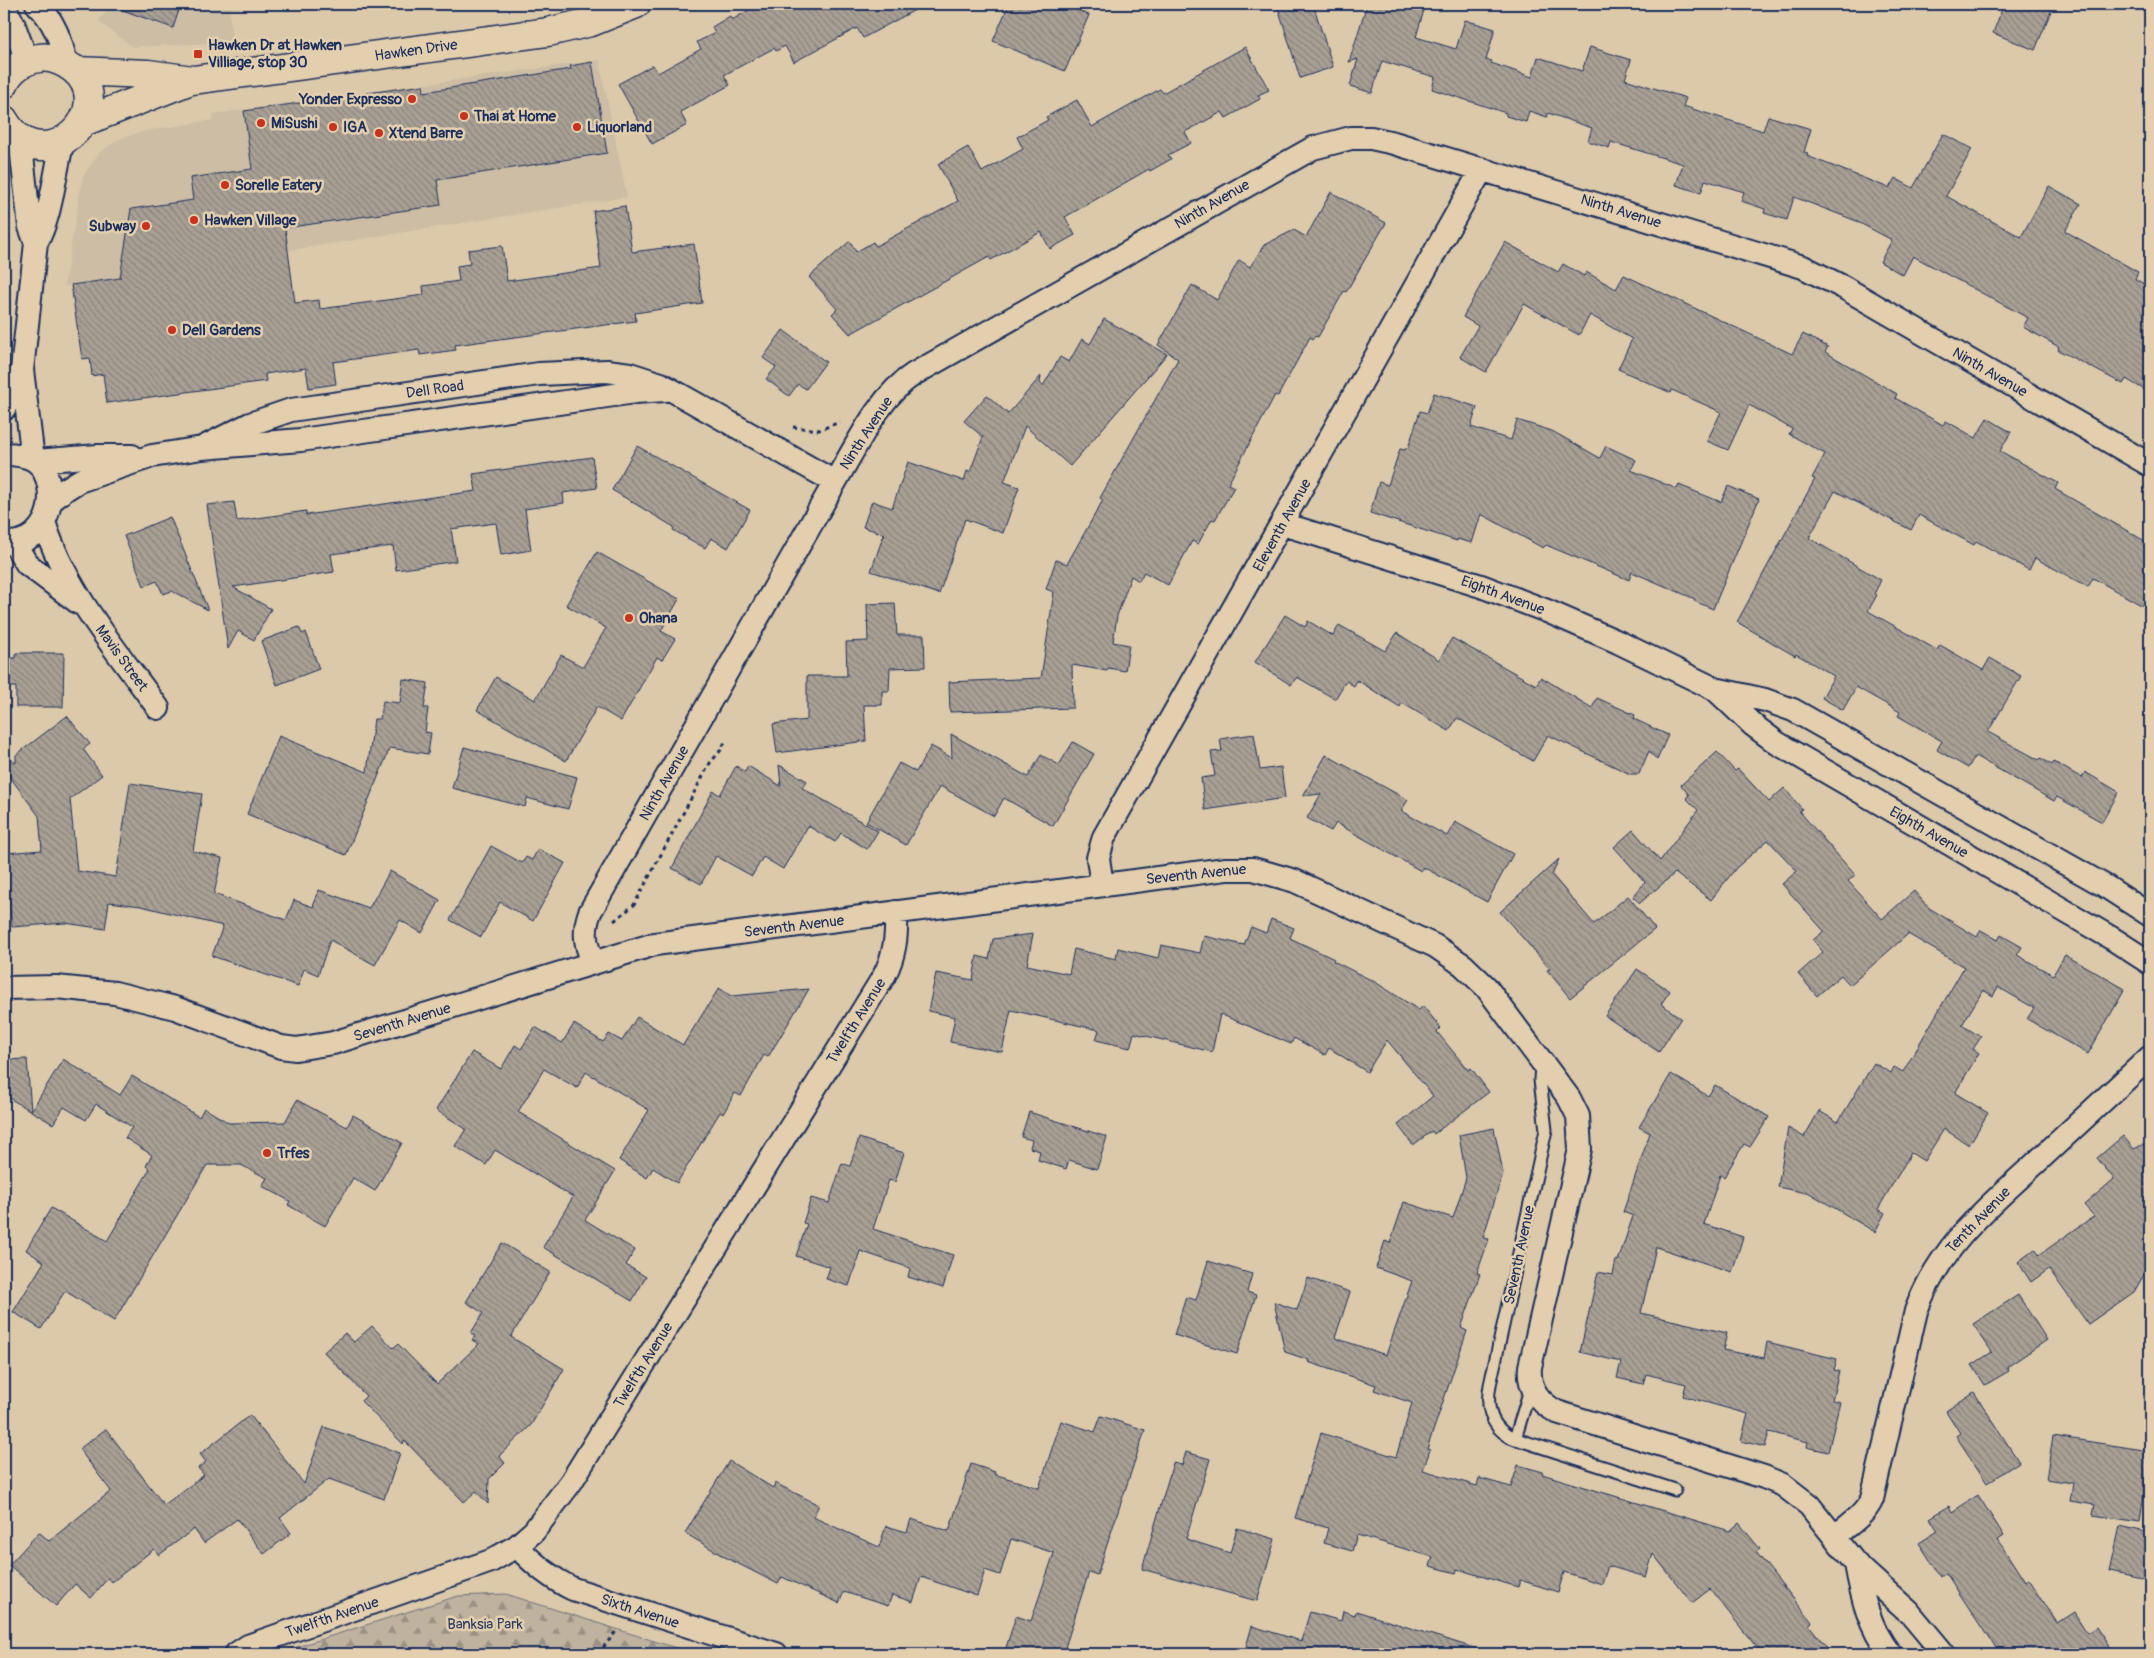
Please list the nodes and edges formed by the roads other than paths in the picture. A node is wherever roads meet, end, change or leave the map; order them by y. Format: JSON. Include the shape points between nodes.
{"nodes":[{"id":1,"x":37,"y":4,"type":"edge"},
{"id":2,"x":636,"y":4,"type":"edge"},
{"id":3,"x":4,"y":6,"type":"edge"},
{"id":4,"x":27,"y":61,"type":"junction"},
{"id":5,"x":71,"y":67,"type":"junction"},
{"id":6,"x":193,"y":80,"type":"junction"},
{"id":7,"x":4,"y":81,"type":"edge"},
{"id":8,"x":83,"y":122,"type":"junction"},
{"id":9,"x":9,"y":129,"type":"edge"},
{"id":10,"x":63,"y":141,"type":"junction"},
{"id":11,"x":1482,"y":168,"type":"junction"},
{"id":12,"x":36,"y":243,"type":"junction"},
{"id":13,"x":22,"y":370,"type":"junction"},
{"id":14,"x":674,"y":391,"type":"junction"},
{"id":15,"x":4,"y":409,"type":"edge"},
{"id":16,"x":202,"y":448,"type":"junction"},
{"id":17,"x":4,"y":454,"type":"edge"},
{"id":18,"x":152,"y":456,"type":"junction"},
{"id":19,"x":34,"y":460,"type":"junction"},
{"id":20,"x":2150,"y":465,"type":"edge"},
{"id":21,"x":835,"y":482,"type":"junction"},
{"id":22,"x":47,"y":512,"type":"junction"},
{"id":23,"x":1283,"y":524,"type":"junction"},
{"id":24,"x":8,"y":547,"type":"edge"},
{"id":25,"x":85,"y":608,"type":"junction"},
{"id":26,"x":1715,"y":690,"type":"junction"},
{"id":27,"x":158,"y":708,"type":"dead end"},
{"id":28,"x":1102,"y":885,"type":"junction"},
{"id":29,"x":896,"y":912,"type":"junction"},
{"id":30,"x":2150,"y":915,"type":"edge"},
{"id":31,"x":593,"y":962,"type":"junction"},
{"id":32,"x":2150,"y":963,"type":"edge"},
{"id":33,"x":4,"y":988,"type":"edge"},
{"id":34,"x":2150,"y":1057,"type":"edge"},
{"id":35,"x":1541,"y":1058,"type":"junction"},
{"id":36,"x":1532,"y":1384,"type":"junction"},
{"id":37,"x":1515,"y":1439,"type":"junction"},
{"id":38,"x":1676,"y":1490,"type":"dead end"},
{"id":39,"x":1835,"y":1536,"type":"junction"},
{"id":40,"x":518,"y":1546,"type":"junction"},
{"id":41,"x":1856,"y":1564,"type":"junction"},
{"id":42,"x":236,"y":1654,"type":"edge"},
{"id":43,"x":776,"y":1654,"type":"edge"},
{"id":44,"x":1890,"y":1654,"type":"edge"},
{"id":45,"x":1944,"y":1654,"type":"edge"}],
"edges":[{"from":1,"to":5,"type":"street","via":[[46,12]]},
{"from":2,"to":6,"type":"main road","name":"Hawken Drive","via":[[591,22],[548,32]]},
{"from":3,"to":4,"type":"street"},
{"from":4,"to":5,"type":"main road","name":"Hawken Drive","via":[[53,58]]},
{"from":4,"to":7,"type":"main road"},
{"from":5,"to":6,"type":"main road","name":"Hawken Drive"},
{"from":5,"to":8,"type":"main road","via":[[84,82],[88,95],[88,109]]},
{"from":6,"to":8,"type":"main road","name":"Hawken Drive"},
{"from":8,"to":10,"type":"main road","name":"Hawken Drive","via":[[75,134]]},
{"from":9,"to":10,"type":"main road","via":[[34,144],[49,146]]},
{"from":9,"to":12,"type":"street"},
{"from":10,"to":12,"type":"street","via":[[45,227]]},
{"from":11,"to":20,"type":"street","name":"Ninth Avenue","via":[[1817,273]]},
{"from":11,"to":21,"type":"street","name":"Ninth Avenue","via":[[1371,138],[1340,140],[1306,151],[906,379],[884,404]]},
{"from":11,"to":23,"type":"street","name":"Eleventh Avenue"},
{"from":12,"to":13,"type":"street"},
{"from":13,"to":15,"type":"street"},
{"from":13,"to":19,"type":"street"},
{"from":14,"to":16,"type":"street","name":"Dell Road","via":[[636,392],[301,440]]},
{"from":14,"to":16,"type":"street","name":"Dell Road","via":[[649,379],[619,372],[539,374],[291,410],[250,424]]},
{"from":14,"to":21,"type":"street","name":"Dell Road"},
{"from":16,"to":18,"type":"street","name":"Dell Road"},
{"from":17,"to":19,"type":"street","name":"Dell Road","via":[[18,454]]},
{"from":18,"to":19,"type":"street","name":"Dell Road"},
{"from":18,"to":22,"type":"street","name":"Dell Road","via":[[79,481],[66,488]]},
{"from":19,"to":22,"type":"street","name":"Mavis Street","via":[[45,472]]},
{"from":21,"to":31,"type":"street","name":"Ninth Avenue","via":[[590,912],[585,938]]},
{"from":22,"to":24,"type":"street","name":"Dell Road","via":[[31,537]]},
{"from":22,"to":25,"type":"street","name":"Mavis Street","via":[[52,548]]},
{"from":23,"to":26,"type":"street","name":"Eighth Avenue","via":[[1503,594],[1618,642]]},
{"from":23,"to":28,"type":"street","name":"Eleventh Avenue","via":[[1101,843],[1098,858]]},
{"from":24,"to":25,"type":"street","name":"Mavis Street"},
{"from":25,"to":27,"type":"street","name":"Mavis Street"},
{"from":26,"to":30,"type":"street","name":"Eighth Avenue","via":[[1765,700],[1804,715],[2105,886]]},
{"from":26,"to":32,"type":"street","name":"Eighth Avenue","via":[[1777,743]]},
{"from":28,"to":29,"type":"street","name":"Seventh Avenue"},
{"from":28,"to":35,"type":"street","name":"Seventh Avenue","via":[[1242,868],[1265,871],[1295,882],[1435,946],[1454,958],[1486,987]]},
{"from":29,"to":31,"type":"street","name":"Seventh Avenue","via":[[655,944]]},
{"from":29,"to":40,"type":"street","name":"Twelfth Avenue","via":[[896,946],[884,976],[572,1482],[540,1525]]},
{"from":31,"to":33,"type":"street","name":"Seventh Avenue","via":[[333,1043],[296,1049],[272,1044],[175,1008],[115,992],[56,987]]},
{"from":34,"to":39,"type":"street","name":"Tenth Avenue","via":[[1973,1222],[1941,1260],[1927,1284],[1914,1319],[1872,1499],[1858,1518]]},
{"from":35,"to":36,"type":"street","name":"Seventh Avenue","via":[[1576,1110],[1580,1139],[1574,1180],[1532,1356]]},
{"from":35,"to":37,"type":"lane","name":"Seventh Avenue","via":[[1540,1080],[1546,1130],[1488,1401],[1496,1425]]},
{"from":36,"to":37,"type":"lane","name":"Seventh Avenue"},
{"from":36,"to":39,"type":"street","via":[[1539,1398],[1556,1412],[1779,1483],[1809,1505]]},
{"from":37,"to":38,"type":"lane","name":"Seventh Avenue"},
{"from":39,"to":41,"type":"street"},
{"from":40,"to":42,"type":"street","name":"Twelfth Avenue","via":[[491,1561],[248,1646]]},
{"from":40,"to":43,"type":"street","name":"Sixth Avenue","via":[[539,1569],[573,1589]]},
{"from":41,"to":44,"type":"street","via":[[1867,1613]]},
{"from":41,"to":45,"type":"street","via":[[1909,1612]]}]}
